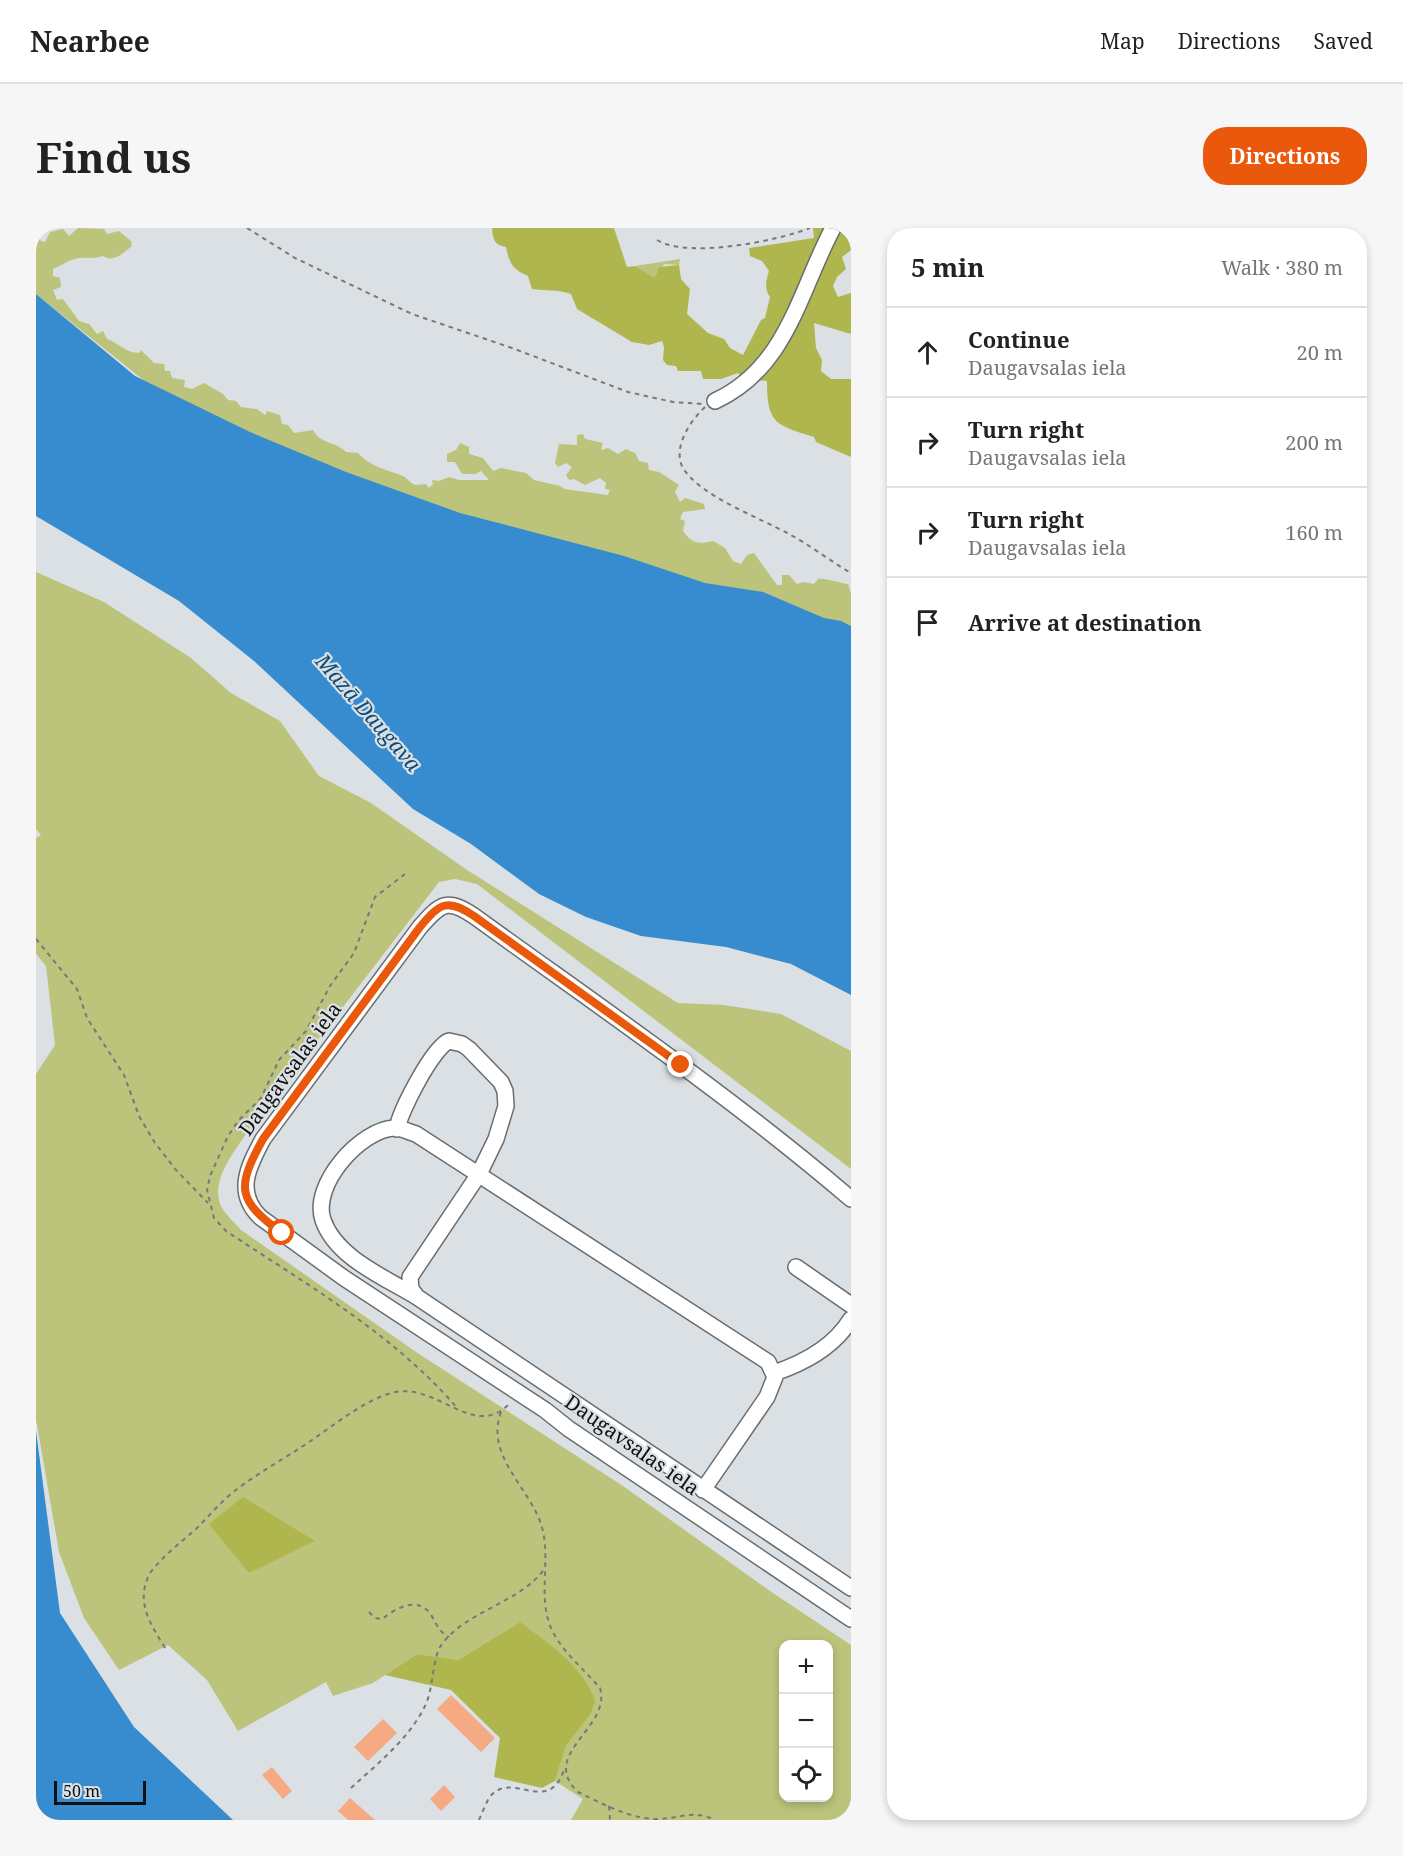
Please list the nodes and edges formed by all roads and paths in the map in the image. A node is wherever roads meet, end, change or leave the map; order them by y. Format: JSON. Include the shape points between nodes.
{"nodes":[{"id":1,"x":247,"y":228,"type":"edge"},
{"id":2,"x":810,"y":228,"type":"edge"},
{"id":3,"x":833,"y":228,"type":"edge"},
{"id":4,"x":657,"y":240,"type":"dead end"},
{"id":5,"x":715,"y":401,"type":"junction"},
{"id":6,"x":851,"y":573,"type":"edge"},
{"id":7,"x":405,"y":874,"type":"dead end"},
{"id":8,"x":36,"y":939,"type":"edge"},
{"id":9,"x":397,"y":1129,"type":"junction"},
{"id":10,"x":478,"y":1174,"type":"junction"},
{"id":11,"x":851,"y":1199,"type":"edge"},
{"id":12,"x":208,"y":1203,"type":"junction"},
{"id":13,"x":796,"y":1267,"type":"dead end"},
{"id":14,"x":417,"y":1298,"type":"junction"},
{"id":15,"x":851,"y":1305,"type":"edge"},
{"id":16,"x":851,"y":1319,"type":"edge"},
{"id":17,"x":774,"y":1373,"type":"junction"},
{"id":18,"x":519,"y":1393,"type":"junction"},
{"id":19,"x":458,"y":1409,"type":"junction"},
{"id":20,"x":501,"y":1412,"type":"junction"},
{"id":21,"x":703,"y":1490,"type":"junction"},
{"id":22,"x":545,"y":1568,"type":"junction"},
{"id":23,"x":851,"y":1588,"type":"edge"},
{"id":24,"x":369,"y":1612,"type":"dead end"},
{"id":25,"x":851,"y":1619,"type":"edge"},
{"id":26,"x":448,"y":1637,"type":"junction"},
{"id":27,"x":165,"y":1648,"type":"dead end"},
{"id":28,"x":565,"y":1767,"type":"junction"},
{"id":29,"x":351,"y":1788,"type":"dead end"},
{"id":30,"x":609,"y":1806,"type":"junction"},
{"id":31,"x":639,"y":1816,"type":"junction"},
{"id":32,"x":479,"y":1820,"type":"edge"},
{"id":33,"x":610,"y":1820,"type":"edge"},
{"id":34,"x":645,"y":1820,"type":"edge"},
{"id":35,"x":715,"y":1820,"type":"edge"}],
"edges":[{"from":1,"to":5,"type":"path","via":[[355,289],[432,322],[628,392],[691,404]]},
{"from":2,"to":4,"type":"path","via":[[736,246],[675,246]]},
{"from":3,"to":5,"type":"street","via":[[770,358],[750,381]]},
{"from":5,"to":6,"type":"path","via":[[696,416],[683,438],[679,455],[684,470],[707,490],[790,534]]},
{"from":7,"to":12,"type":"path","via":[[375,897],[354,953],[330,986],[306,1031],[279,1060],[261,1098],[228,1137],[210,1176]]},
{"from":8,"to":12,"type":"path","via":[[77,989],[87,1018],[124,1075],[154,1143]]},
{"from":9,"to":10,"type":"street","via":[[416,1134]]},
{"from":9,"to":10,"type":"street","via":[[401,1114],[438,1048],[449,1041],[462,1044],[501,1082],[507,1099],[496,1138]]},
{"from":9,"to":14,"type":"street","via":[[380,1132],[343,1161],[330,1175],[320,1205],[328,1231],[343,1249]]},
{"from":10,"to":14,"type":"street","via":[[410,1277]]},
{"from":10,"to":17,"type":"street","via":[[768,1362]]},
{"from":11,"to":18,"type":"street","name":"Daugavsalas iela","via":[[681,1065],[474,916],[459,906],[447,904],[435,909],[263,1139],[253,1158],[245,1193],[249,1206],[274,1227]]},
{"from":12,"to":19,"type":"path","via":[[214,1218],[226,1231],[364,1325],[429,1378]]},
{"from":13,"to":15,"type":"street"},
{"from":14,"to":21,"type":"street"},
{"from":16,"to":17,"type":"street","via":[[829,1345]]},
{"from":17,"to":21,"type":"street","via":[[767,1397]]},
{"from":18,"to":20,"type":"path"},
{"from":18,"to":25,"type":"street","name":"Daugavsalas iela"},
{"from":19,"to":20,"type":"path","via":[[476,1417]]},
{"from":19,"to":27,"type":"path","via":[[422,1393],[388,1394],[351,1412],[231,1494],[158,1563],[145,1584],[142,1602]]},
{"from":20,"to":22,"type":"path","via":[[497,1422],[498,1444],[541,1525]]},
{"from":21,"to":23,"type":"street"},
{"from":22,"to":26,"type":"path","via":[[529,1586]]},
{"from":22,"to":28,"type":"path","via":[[545,1603],[552,1629],[600,1688],[602,1696],[600,1710]]},
{"from":24,"to":26,"type":"path","via":[[382,1619],[399,1607],[422,1607],[441,1634]]},
{"from":26,"to":29,"type":"path","via":[[437,1656],[424,1708],[394,1747]]},
{"from":28,"to":30,"type":"path","via":[[570,1785]]},
{"from":28,"to":32,"type":"path","via":[[554,1788],[543,1792],[516,1787],[497,1791]]},
{"from":30,"to":31,"type":"path"},
{"from":30,"to":33,"type":"path"},
{"from":31,"to":34,"type":"path"},
{"from":31,"to":35,"type":"path","via":[[655,1819],[695,1813]]}]}
